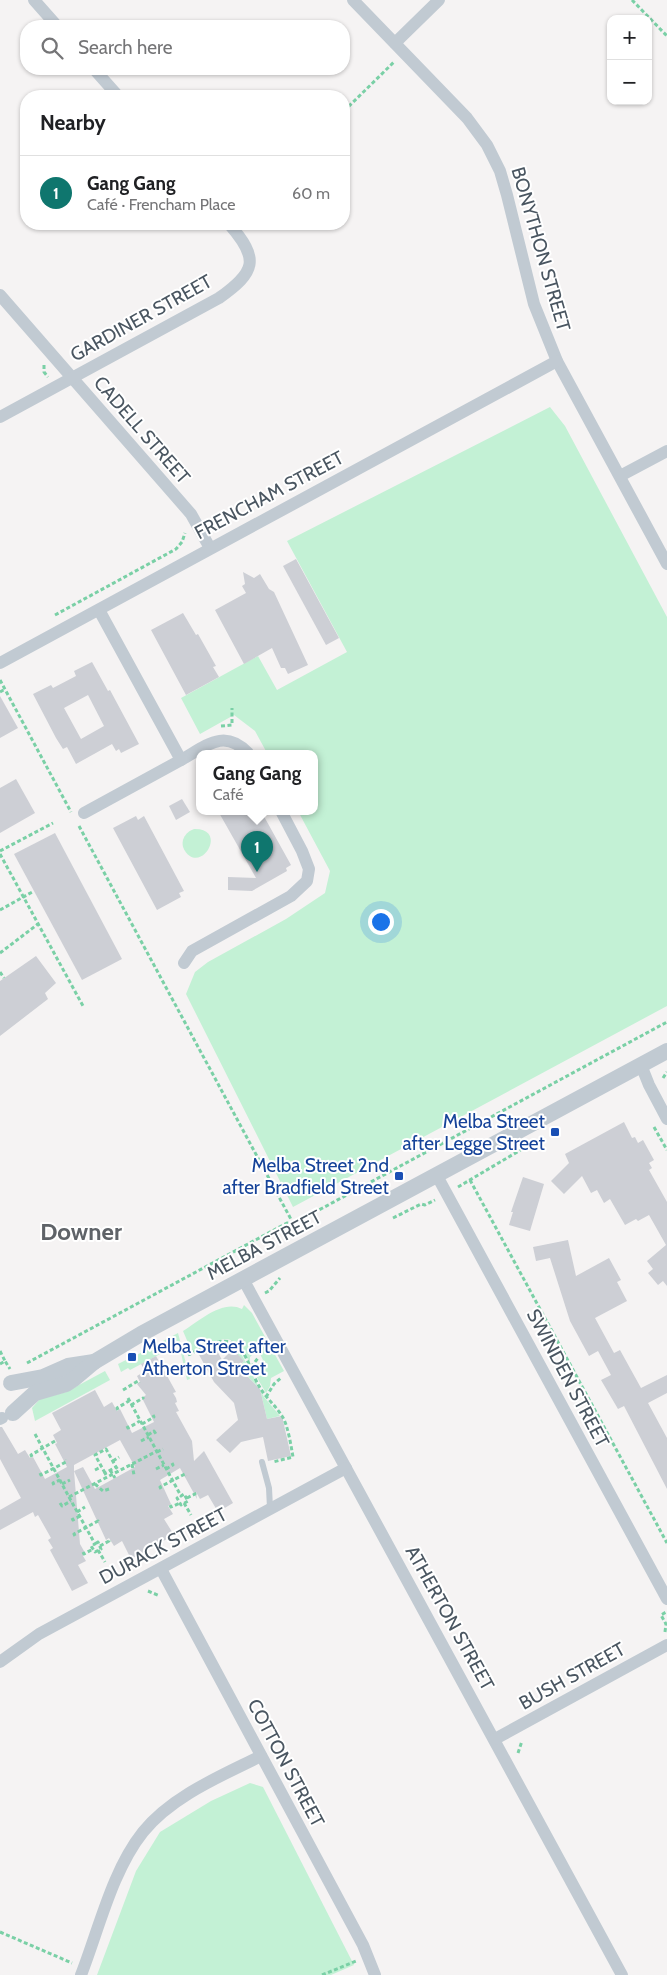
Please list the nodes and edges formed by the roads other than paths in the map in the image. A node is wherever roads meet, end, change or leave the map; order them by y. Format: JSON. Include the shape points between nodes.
{"nodes":[{"id":1,"x":34,"y":0,"type":"edge"},
{"id":2,"x":353,"y":0,"type":"edge"},
{"id":3,"x":439,"y":0,"type":"edge"},
{"id":4,"x":52,"y":20,"type":"edge"},
{"id":5,"x":395,"y":43,"type":"junction"},
{"id":6,"x":99,"y":75,"type":"edge"},
{"id":7,"x":113,"y":90,"type":"edge"},
{"id":8,"x":234,"y":230,"type":"edge"},
{"id":9,"x":0,"y":295,"type":"edge"},
{"id":10,"x":557,"y":361,"type":"junction"},
{"id":11,"x":72,"y":378,"type":"junction"},
{"id":12,"x":0,"y":417,"type":"edge"},
{"id":13,"x":667,"y":451,"type":"edge"},
{"id":14,"x":620,"y":476,"type":"junction"},
{"id":15,"x":210,"y":548,"type":"junction"},
{"id":16,"x":667,"y":564,"type":"edge"},
{"id":17,"x":99,"y":610,"type":"junction"},
{"id":18,"x":0,"y":663,"type":"edge"},
{"id":19,"x":198,"y":750,"type":"edge"},
{"id":20,"x":245,"y":750,"type":"edge"},
{"id":21,"x":196,"y":751,"type":"edge"},
{"id":22,"x":181,"y":760,"type":"junction"},
{"id":23,"x":84,"y":813,"type":"dead end"},
{"id":24,"x":283,"y":815,"type":"edge"},
{"id":25,"x":184,"y":963,"type":"dead end"},
{"id":26,"x":667,"y":1051,"type":"edge"},
{"id":27,"x":641,"y":1066,"type":"junction"},
{"id":28,"x":667,"y":1119,"type":"edge"},
{"id":29,"x":436,"y":1174,"type":"junction"},
{"id":30,"x":243,"y":1279,"type":"junction"},
{"id":31,"x":94,"y":1362,"type":"junction"},
{"id":32,"x":6,"y":1375,"type":"edge"},
{"id":33,"x":4,"y":1417,"type":"edge"},
{"id":34,"x":262,"y":1463,"type":"road end"},
{"id":35,"x":346,"y":1468,"type":"junction"},
{"id":36,"x":271,"y":1510,"type":"junction"},
{"id":37,"x":161,"y":1570,"type":"junction"},
{"id":38,"x":667,"y":1599,"type":"edge"},
{"id":39,"x":666,"y":1639,"type":"edge"},
{"id":40,"x":0,"y":1662,"type":"edge"},
{"id":41,"x":495,"y":1739,"type":"junction"},
{"id":42,"x":261,"y":1756,"type":"junction"},
{"id":43,"x":82,"y":1971,"type":"edge"},
{"id":44,"x":620,"y":1974,"type":"edge"},
{"id":45,"x":375,"y":1975,"type":"edge"}],
"edges":[{"from":1,"to":4,"type":"street"},
{"from":2,"to":5,"type":"street","name":"BONYTHON STREET"},
{"from":3,"to":5,"type":"street"},
{"from":5,"to":10,"type":"street","name":"BONYTHON STREET","via":[[466,118],[494,157],[507,195],[534,304]]},
{"from":6,"to":7,"type":"street"},
{"from":8,"to":11,"type":"street","name":"GARDINER STREET","via":[[250,258],[249,268],[239,282],[219,298]]},
{"from":9,"to":11,"type":"street","name":"CADELL STREET"},
{"from":10,"to":14,"type":"street","name":"BONYTHON STREET"},
{"from":10,"to":15,"type":"street","name":"FRENCHAM STREET"},
{"from":11,"to":12,"type":"street","name":"GARDINER STREET"},
{"from":11,"to":15,"type":"street","name":"CADELL STREET","via":[[191,514]]},
{"from":13,"to":14,"type":"street"},
{"from":14,"to":16,"type":"street","name":"BONYTHON STREET"},
{"from":15,"to":17,"type":"street","name":"FRENCHAM STREET"},
{"from":17,"to":18,"type":"street","name":"FRENCHAM STREET"},
{"from":17,"to":22,"type":"street"},
{"from":19,"to":20,"type":"street","via":[[232,740]]},
{"from":21,"to":22,"type":"street"},
{"from":22,"to":23,"type":"street"},
{"from":24,"to":25,"type":"street","via":[[309,869],[308,881],[291,896],[192,951]]},
{"from":26,"to":27,"type":"street","name":"MELBA STREET"},
{"from":27,"to":28,"type":"street"},
{"from":27,"to":29,"type":"street","name":"MELBA STREET"},
{"from":29,"to":30,"type":"street","name":"MELBA STREET"},
{"from":29,"to":38,"type":"street","name":"SWINDEN STREET"},
{"from":30,"to":31,"type":"street","name":"MELBA STREET"},
{"from":30,"to":35,"type":"street","name":"ATHERTON STREET"},
{"from":31,"to":32,"type":"street","name":"MELBA STREET","via":[[68,1366],[39,1378]]},
{"from":31,"to":33,"type":"street","name":"MELBA STREET","via":[[66,1384],[34,1393]]},
{"from":32,"to":33,"type":"street","via":[[17,1391],[19,1402]]},
{"from":34,"to":36,"type":"lane"},
{"from":35,"to":36,"type":"street","name":"DURACK STREET"},
{"from":35,"to":41,"type":"street","name":"ATHERTON STREET"},
{"from":36,"to":37,"type":"street","name":"DURACK STREET"},
{"from":37,"to":40,"type":"street","name":"DURACK STREET","via":[[39,1634]]},
{"from":37,"to":42,"type":"street","name":"COTTON STREET"},
{"from":39,"to":41,"type":"street","name":"BUSH STREET"},
{"from":41,"to":44,"type":"street","name":"ATHERTON STREET"},
{"from":42,"to":43,"type":"street","via":[[193,1791],[144,1831],[117,1878]]},
{"from":42,"to":45,"type":"street","name":"COTTON STREET","via":[[363,1945]]}]}
